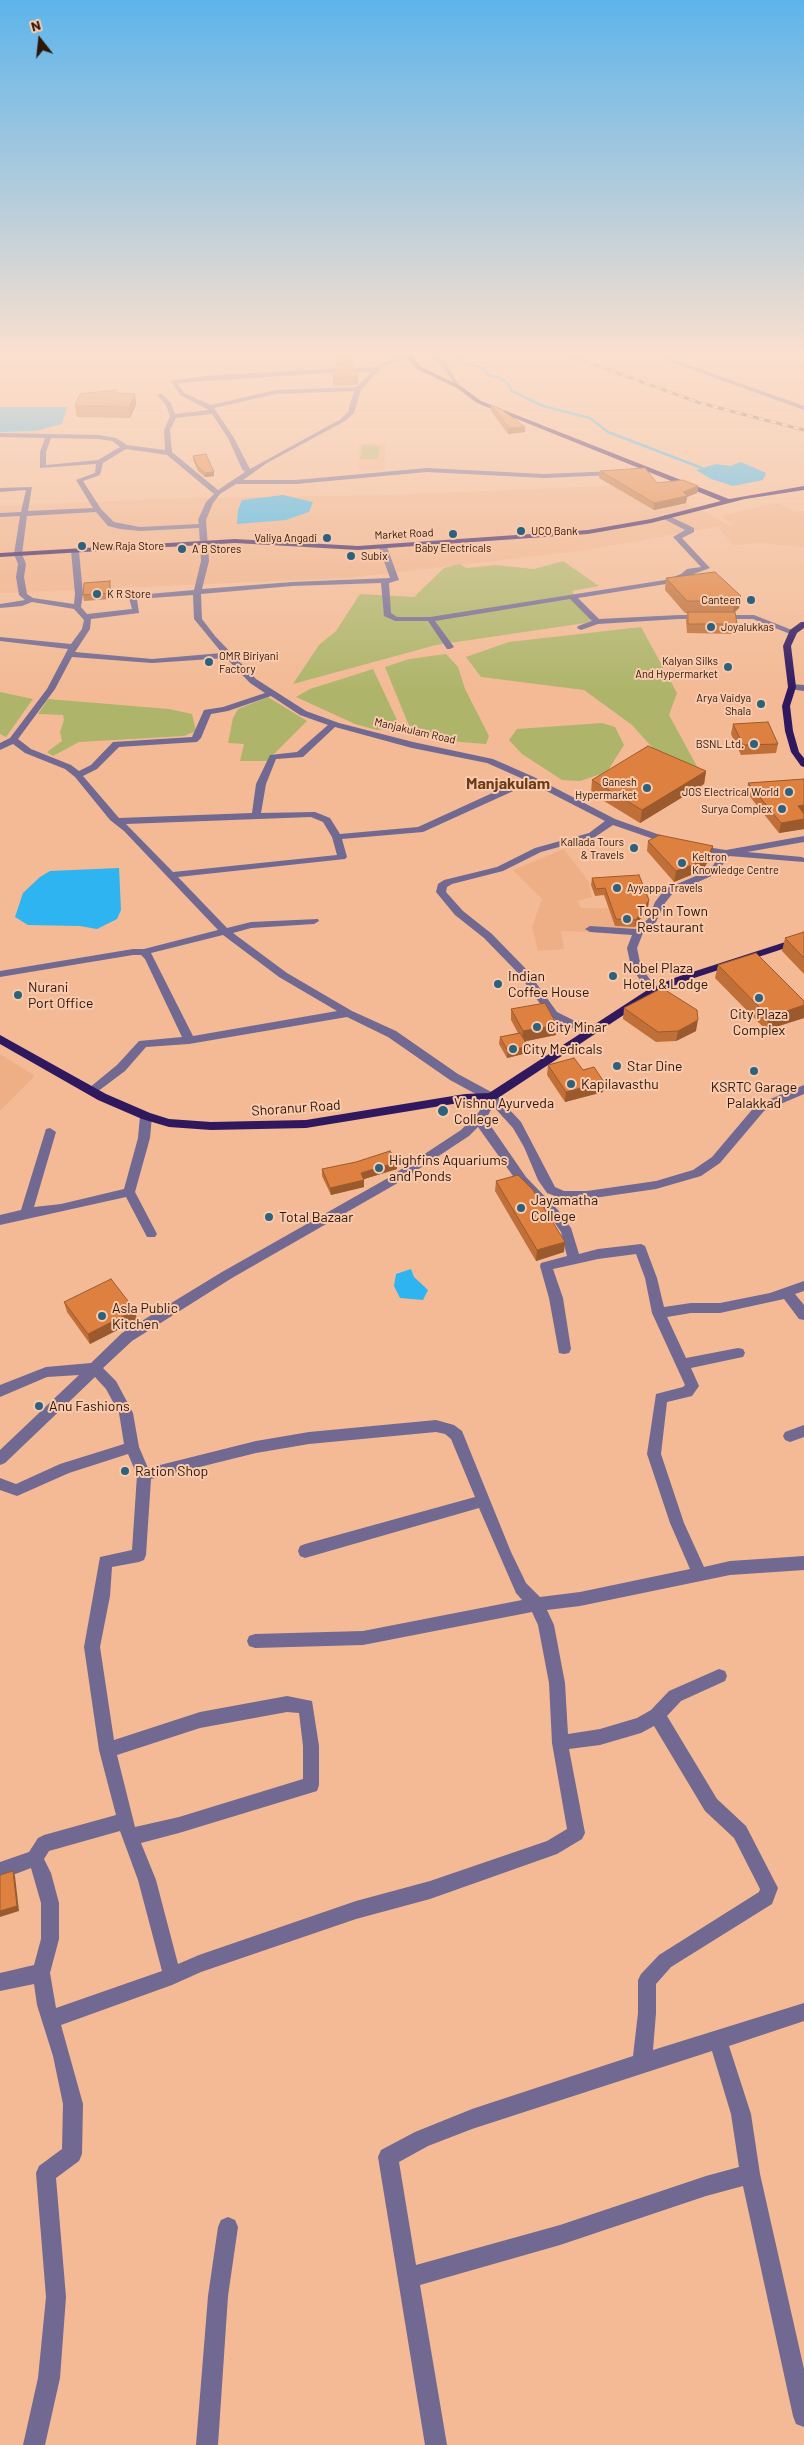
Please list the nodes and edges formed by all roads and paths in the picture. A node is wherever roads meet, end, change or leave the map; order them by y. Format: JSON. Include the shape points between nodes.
{"nodes":[{"id":1,"x":42,"y":464,"type":"edge"},
{"id":2,"x":80,"y":464,"type":"edge"},
{"id":3,"x":100,"y":464,"type":"edge"},
{"id":4,"x":182,"y":464,"type":"edge"},
{"id":5,"x":243,"y":464,"type":"edge"},
{"id":6,"x":263,"y":464,"type":"edge"},
{"id":7,"x":633,"y":464,"type":"edge"},
{"id":8,"x":645,"y":469,"type":"junction"},
{"id":9,"x":250,"y":472,"type":"junction"},
{"id":10,"x":625,"y":472,"type":"edge"},
{"id":11,"x":634,"y":472,"type":"edge"},
{"id":12,"x":235,"y":482,"type":"junction"},
{"id":13,"x":804,"y":488,"type":"edge"},
{"id":14,"x":0,"y":490,"type":"edge"},
{"id":15,"x":218,"y":493,"type":"junction"},
{"id":16,"x":728,"y":501,"type":"junction"},
{"id":17,"x":98,"y":510,"type":"junction"},
{"id":18,"x":23,"y":513,"type":"junction"},
{"id":19,"x":0,"y":514,"type":"edge"},
{"id":20,"x":667,"y":517,"type":"junction"},
{"id":21,"x":202,"y":526,"type":"junction"},
{"id":22,"x":203,"y":543,"type":"junction"},
{"id":23,"x":383,"y":547,"type":"junction"},
{"id":24,"x":75,"y":551,"type":"junction"},
{"id":25,"x":18,"y":554,"type":"junction"},
{"id":26,"x":0,"y":555,"type":"edge"},
{"id":27,"x":385,"y":581,"type":"junction"},
{"id":28,"x":197,"y":592,"type":"junction"},
{"id":29,"x":0,"y":597,"type":"edge"},
{"id":30,"x":572,"y":597,"type":"junction"},
{"id":31,"x":27,"y":598,"type":"junction"},
{"id":32,"x":0,"y":606,"type":"edge"},
{"id":33,"x":77,"y":607,"type":"junction"},
{"id":34,"x":85,"y":617,"type":"junction"},
{"id":35,"x":430,"y":619,"type":"junction"},
{"id":36,"x":597,"y":622,"type":"junction"},
{"id":37,"x":804,"y":624,"type":"edge"},
{"id":38,"x":581,"y":628,"type":"dead end"},
{"id":39,"x":792,"y":632,"type":"junction"},
{"id":40,"x":0,"y":638,"type":"edge"},
{"id":41,"x":450,"y":647,"type":"dead end"},
{"id":42,"x":72,"y":651,"type":"junction"},
{"id":43,"x":227,"y":655,"type":"junction"},
{"id":44,"x":792,"y":687,"type":"junction"},
{"id":45,"x":804,"y":688,"type":"edge"},
{"id":46,"x":270,"y":694,"type":"junction"},
{"id":47,"x":334,"y":724,"type":"junction"},
{"id":48,"x":13,"y":740,"type":"junction"},
{"id":49,"x":0,"y":747,"type":"edge"},
{"id":50,"x":804,"y":764,"type":"edge"},
{"id":51,"x":78,"y":775,"type":"junction"},
{"id":52,"x":531,"y":779,"type":"junction"},
{"id":53,"x":256,"y":815,"type":"junction"},
{"id":54,"x":117,"y":820,"type":"junction"},
{"id":55,"x":612,"y":821,"type":"junction"},
{"id":56,"x":337,"y":837,"type":"junction"},
{"id":57,"x":804,"y":839,"type":"edge"},
{"id":58,"x":786,"y":844,"type":"junction"},
{"id":59,"x":726,"y":853,"type":"junction"},
{"id":60,"x":803,"y":861,"type":"edge"},
{"id":61,"x":172,"y":875,"type":"junction"},
{"id":62,"x":314,"y":921,"type":"dead end"},
{"id":63,"x":590,"y":929,"type":"dead end"},
{"id":64,"x":224,"y":931,"type":"junction"},
{"id":65,"x":638,"y":932,"type":"junction"},
{"id":66,"x":804,"y":932,"type":"edge"},
{"id":67,"x":804,"y":939,"type":"edge"},
{"id":68,"x":144,"y":952,"type":"junction"},
{"id":69,"x":0,"y":974,"type":"edge"},
{"id":70,"x":649,"y":985,"type":"junction"},
{"id":71,"x":348,"y":1013,"type":"junction"},
{"id":72,"x":592,"y":1030,"type":"junction"},
{"id":73,"x":0,"y":1039,"type":"edge"},
{"id":74,"x":189,"y":1040,"type":"junction"},
{"id":75,"x":804,"y":1089,"type":"edge"},
{"id":76,"x":92,"y":1091,"type":"junction"},
{"id":77,"x":485,"y":1109,"type":"junction"},
{"id":78,"x":146,"y":1116,"type":"junction"},
{"id":79,"x":50,"y":1132,"type":"dead end"},
{"id":80,"x":129,"y":1192,"type":"junction"},
{"id":81,"x":26,"y":1213,"type":"junction"},
{"id":82,"x":0,"y":1220,"type":"edge"},
{"id":83,"x":151,"y":1234,"type":"dead end"},
{"id":84,"x":574,"y":1259,"type":"junction"},
{"id":85,"x":804,"y":1286,"type":"edge"},
{"id":86,"x":786,"y":1292,"type":"junction"},
{"id":87,"x":659,"y":1313,"type":"junction"},
{"id":88,"x":804,"y":1315,"type":"edge"},
{"id":89,"x":564,"y":1350,"type":"dead end"},
{"id":90,"x":738,"y":1353,"type":"dead end"},
{"id":91,"x":682,"y":1364,"type":"junction"},
{"id":92,"x":95,"y":1368,"type":"junction"},
{"id":93,"x":0,"y":1391,"type":"edge"},
{"id":94,"x":132,"y":1447,"type":"junction"},
{"id":95,"x":0,"y":1459,"type":"edge"},
{"id":96,"x":144,"y":1474,"type":"junction"},
{"id":97,"x":0,"y":1484,"type":"edge"},
{"id":98,"x":483,"y":1501,"type":"junction"},
{"id":99,"x":305,"y":1550,"type":"dead end"},
{"id":100,"x":804,"y":1564,"type":"edge"},
{"id":101,"x":700,"y":1574,"type":"junction"},
{"id":102,"x":538,"y":1606,"type":"junction"},
{"id":103,"x":256,"y":1642,"type":"dead end"},
{"id":104,"x":719,"y":1676,"type":"dead end"},
{"id":105,"x":656,"y":1715,"type":"junction"},
{"id":106,"x":560,"y":1743,"type":"junction"},
{"id":107,"x":107,"y":1750,"type":"junction"},
{"id":108,"x":128,"y":1829,"type":"junction"},
{"id":109,"x":35,"y":1858,"type":"junction"},
{"id":110,"x":0,"y":1871,"type":"edge"},
{"id":111,"x":41,"y":1973,"type":"junction"},
{"id":112,"x":172,"y":1976,"type":"junction"},
{"id":113,"x":0,"y":1982,"type":"edge"},
{"id":114,"x":804,"y":2012,"type":"edge"},
{"id":115,"x":51,"y":2019,"type":"junction"},
{"id":116,"x":718,"y":2040,"type":"junction"},
{"id":117,"x":642,"y":2063,"type":"junction"},
{"id":118,"x":750,"y":2174,"type":"junction"},
{"id":119,"x":228,"y":2227,"type":"dead end"},
{"id":120,"x":408,"y":2278,"type":"junction"},
{"id":121,"x":804,"y":2416,"type":"edge"},
{"id":122,"x":34,"y":2445,"type":"edge"},
{"id":123,"x":207,"y":2445,"type":"edge"},
{"id":124,"x":436,"y":2445,"type":"edge"}],
"edges":[{"from":1,"to":2,"type":"street","via":[[42,468]]},
{"from":3,"to":17,"type":"street","via":[[98,474],[79,480]]},
{"from":4,"to":15,"type":"street"},
{"from":5,"to":9,"type":"street"},
{"from":6,"to":9,"type":"street"},
{"from":7,"to":8,"type":"main road"},
{"from":8,"to":11,"type":"street"},
{"from":8,"to":16,"type":"main road"},
{"from":9,"to":12,"type":"street"},
{"from":10,"to":12,"type":"street","via":[[544,476],[427,470],[296,482]]},
{"from":12,"to":15,"type":"street"},
{"from":13,"to":16,"type":"main road","name":"Market Road"},
{"from":14,"to":18,"type":"street","via":[[30,488]]},
{"from":15,"to":21,"type":"street","via":[[205,512]]},
{"from":16,"to":20,"type":"main road","name":"Market Road"},
{"from":17,"to":18,"type":"street"},
{"from":17,"to":21,"type":"street","via":[[112,524],[120,527]]},
{"from":18,"to":19,"type":"street"},
{"from":18,"to":25,"type":"street"},
{"from":20,"to":23,"type":"main road","name":"Market Road","via":[[588,532]]},
{"from":20,"to":30,"type":"street","via":[[690,530],[677,536],[706,568],[690,570],[684,576],[666,582]]},
{"from":21,"to":22,"type":"street","name":"Manjakulam Road"},
{"from":22,"to":23,"type":"main road","name":"Market Road","via":[[235,541]]},
{"from":22,"to":24,"type":"main road","name":"Market Road"},
{"from":22,"to":28,"type":"street","name":"Manjakulam Road","via":[[205,561]]},
{"from":23,"to":27,"type":"street","via":[[394,580]]},
{"from":24,"to":25,"type":"main road","name":"Market Road"},
{"from":24,"to":33,"type":"street"},
{"from":25,"to":26,"type":"main road","name":"Market Road"},
{"from":25,"to":31,"type":"street","via":[[22,564],[20,577]]},
{"from":27,"to":28,"type":"street"},
{"from":27,"to":35,"type":"street","via":[[387,614],[395,619]]},
{"from":28,"to":34,"type":"street","via":[[137,596],[133,598],[136,611]]},
{"from":28,"to":43,"type":"street","name":"Manjakulam Road","via":[[198,619]]},
{"from":29,"to":31,"type":"street"},
{"from":30,"to":35,"type":"street"},
{"from":30,"to":36,"type":"street"},
{"from":31,"to":32,"type":"street","via":[[22,604]]},
{"from":31,"to":33,"type":"street"},
{"from":33,"to":34,"type":"street"},
{"from":34,"to":42,"type":"street","via":[[88,620],[86,630]]},
{"from":35,"to":41,"type":"street"},
{"from":36,"to":38,"type":"street"},
{"from":36,"to":39,"type":"street","via":[[754,617]]},
{"from":37,"to":39,"type":"main road"},
{"from":39,"to":44,"type":"main road","via":[[787,646]]},
{"from":40,"to":42,"type":"street"},
{"from":42,"to":43,"type":"street","via":[[152,661]]},
{"from":42,"to":48,"type":"street","via":[[47,695]]},
{"from":43,"to":46,"type":"street","name":"Manjakulam Road"},
{"from":44,"to":45,"type":"street"},
{"from":44,"to":50,"type":"main road","via":[[786,706],[789,731],[795,752]]},
{"from":46,"to":47,"type":"street","name":"Manjakulam Road","via":[[303,713]]},
{"from":46,"to":51,"type":"street","via":[[207,712],[194,740],[116,744],[94,767]]},
{"from":47,"to":52,"type":"street","name":"Manjakulam Road","via":[[490,761]]},
{"from":47,"to":53,"type":"street","via":[[300,755],[273,757],[261,784]]},
{"from":48,"to":49,"type":"street"},
{"from":48,"to":51,"type":"street"},
{"from":51,"to":54,"type":"street"},
{"from":52,"to":55,"type":"street","name":"Manjakulam Road"},
{"from":52,"to":56,"type":"street","via":[[420,830]]},
{"from":53,"to":54,"type":"street"},
{"from":53,"to":56,"type":"street","via":[[320,815]]},
{"from":54,"to":61,"type":"street"},
{"from":55,"to":59,"type":"street","name":"Manjakulam Road","via":[[642,834]]},
{"from":55,"to":72,"type":"street","via":[[592,835],[538,850],[500,869],[448,882],[442,886],[441,892],[522,972],[553,1014]]},
{"from":56,"to":61,"type":"street","via":[[342,857]]},
{"from":57,"to":58,"type":"street","name":"Manjakulam Road"},
{"from":58,"to":59,"type":"street","name":"Manjakulam Road"},
{"from":58,"to":60,"type":"street"},
{"from":59,"to":60,"type":"street","name":"Manjakulam Road"},
{"from":59,"to":65,"type":"street","via":[[713,872],[669,891],[652,920]]},
{"from":61,"to":64,"type":"street"},
{"from":62,"to":64,"type":"street","via":[[251,925]]},
{"from":63,"to":65,"type":"street"},
{"from":64,"to":68,"type":"street"},
{"from":64,"to":71,"type":"street","via":[[283,975]]},
{"from":65,"to":70,"type":"street","via":[[632,948],[636,967]]},
{"from":66,"to":70,"type":"main road"},
{"from":67,"to":72,"type":"main road","via":[[681,978],[653,991]]},
{"from":68,"to":69,"type":"street"},
{"from":68,"to":74,"type":"street","via":[[150,958]]},
{"from":70,"to":72,"type":"main road"},
{"from":71,"to":74,"type":"street"},
{"from":71,"to":77,"type":"street","via":[[392,1034],[454,1078]]},
{"from":72,"to":77,"type":"main road"},
{"from":73,"to":76,"type":"main road","name":"Shoranur Road"},
{"from":74,"to":76,"type":"street","via":[[143,1044],[122,1068]]},
{"from":75,"to":77,"type":"street","via":[[760,1108],[716,1160],[697,1173],[656,1185],[587,1195],[563,1195],[551,1190],[517,1125]]},
{"from":76,"to":78,"type":"main road","name":"Shoranur Road"},
{"from":77,"to":78,"type":"main road","name":"Shoranur Road","via":[[471,1098],[358,1117],[278,1126],[169,1123]]},
{"from":77,"to":84,"type":"street","via":[[522,1180],[554,1213],[566,1231]]},
{"from":77,"to":92,"type":"street","via":[[465,1133],[392,1181],[227,1275],[127,1337]]},
{"from":78,"to":80,"type":"street","via":[[144,1138]]},
{"from":79,"to":81,"type":"street"},
{"from":80,"to":81,"type":"street"},
{"from":80,"to":83,"type":"street"},
{"from":81,"to":82,"type":"street"},
{"from":84,"to":87,"type":"street","via":[[641,1249]]},
{"from":84,"to":89,"type":"street","via":[[546,1266],[556,1298]]},
{"from":85,"to":86,"type":"street"},
{"from":86,"to":87,"type":"street","via":[[772,1298],[720,1308]]},
{"from":86,"to":88,"type":"street"},
{"from":87,"to":91,"type":"street"},
{"from":90,"to":91,"type":"street"},
{"from":91,"to":101,"type":"street","via":[[692,1386],[687,1392],[662,1398],[654,1454],[677,1522]]},
{"from":92,"to":93,"type":"street","via":[[46,1372]]},
{"from":92,"to":94,"type":"street","via":[[110,1385],[126,1414]]},
{"from":92,"to":95,"type":"street"},
{"from":94,"to":96,"type":"street"},
{"from":94,"to":97,"type":"street","via":[[65,1468],[17,1490]]},
{"from":96,"to":98,"type":"street","via":[[256,1447],[310,1438],[436,1426],[457,1435]]},
{"from":96,"to":107,"type":"street","via":[[139,1555],[105,1562],[92,1646]]},
{"from":98,"to":99,"type":"street"},
{"from":98,"to":102,"type":"street","via":[[521,1588]]},
{"from":100,"to":101,"type":"street","via":[[730,1568]]},
{"from":101,"to":102,"type":"street"},
{"from":102,"to":103,"type":"street","via":[[363,1638]]},
{"from":102,"to":106,"type":"street","via":[[546,1626],[557,1683]]},
{"from":104,"to":105,"type":"street","via":[[675,1696]]},
{"from":105,"to":106,"type":"street","via":[[641,1725],[600,1737]]},
{"from":105,"to":117,"type":"street","via":[[711,1805],[740,1832],[769,1888],[766,1898],[665,1961],[647,1980]]},
{"from":106,"to":112,"type":"street","via":[[576,1833],[551,1848],[430,1890],[356,1910]]},
{"from":107,"to":108,"type":"street"},
{"from":107,"to":108,"type":"street","via":[[200,1720],[287,1704],[306,1706],[311,1785],[179,1825]]},
{"from":108,"to":109,"type":"street","via":[[44,1844]]},
{"from":108,"to":112,"type":"street","via":[[147,1880]]},
{"from":109,"to":110,"type":"street"},
{"from":109,"to":111,"type":"street","via":[[50,1903],[50,1939]]},
{"from":111,"to":113,"type":"street"},
{"from":111,"to":115,"type":"street"},
{"from":112,"to":115,"type":"street"},
{"from":114,"to":116,"type":"street"},
{"from":115,"to":122,"type":"street","via":[[73,2104],[72,2154],[46,2173],[56,2297],[49,2378]]},
{"from":116,"to":117,"type":"street"},
{"from":116,"to":118,"type":"street","via":[[741,2114]]},
{"from":117,"to":120,"type":"street","via":[[472,2119],[388,2157]]},
{"from":118,"to":120,"type":"street","via":[[560,2235]]},
{"from":118,"to":121,"type":"street"},
{"from":119,"to":123,"type":"street","via":[[218,2296]]},
{"from":120,"to":124,"type":"street"}]}
